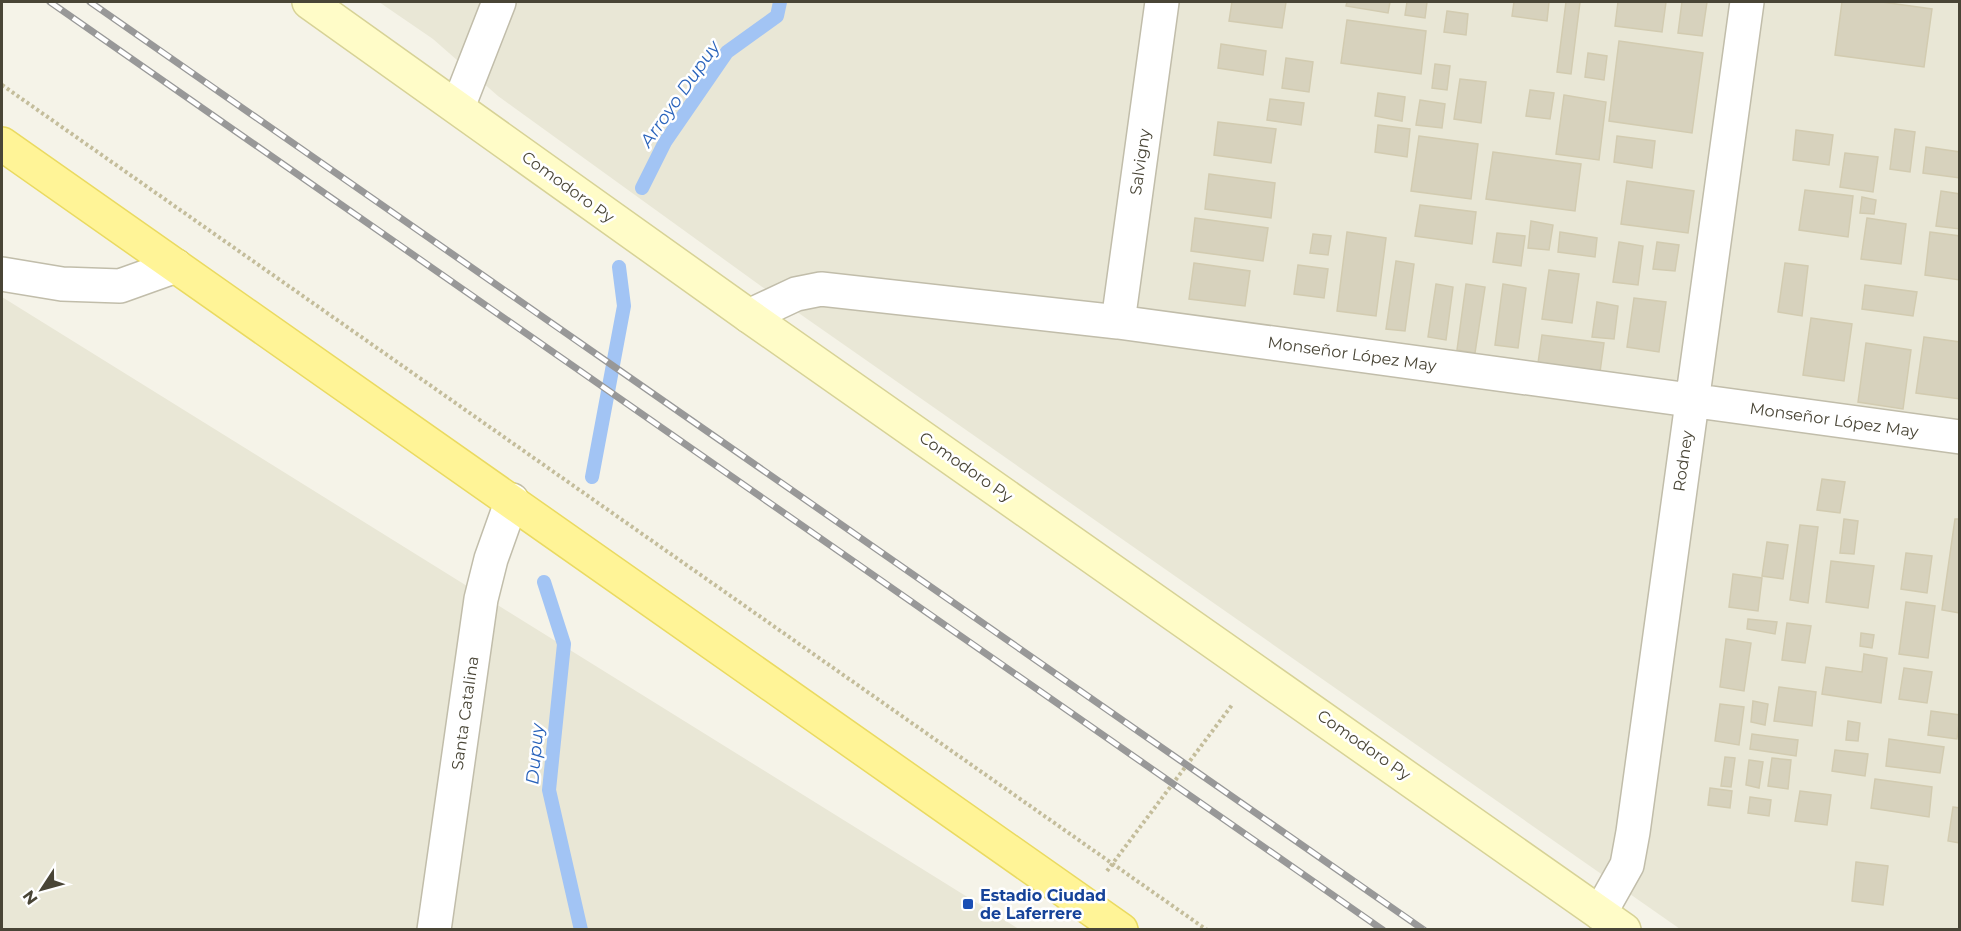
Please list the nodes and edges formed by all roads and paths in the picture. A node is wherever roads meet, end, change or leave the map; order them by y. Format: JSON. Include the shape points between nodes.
{"nodes":[{"id":1,"x":309,"y":2,"type":"edge"},
{"id":2,"x":499,"y":2,"type":"edge"},
{"id":3,"x":1162,"y":2,"type":"edge"},
{"id":4,"x":1747,"y":2,"type":"edge"},
{"id":5,"x":2,"y":85,"type":"edge"},
{"id":6,"x":458,"y":107,"type":"junction"},
{"id":7,"x":2,"y":144,"type":"edge"},
{"id":8,"x":176,"y":266,"type":"junction"},
{"id":9,"x":2,"y":274,"type":"edge"},
{"id":10,"x":749,"y":316,"type":"junction"},
{"id":11,"x":1118,"y":322,"type":"junction"},
{"id":12,"x":1692,"y":401,"type":"junction"},
{"id":13,"x":1959,"y":437,"type":"edge"},
{"id":14,"x":512,"y":501,"type":"junction"},
{"id":15,"x":1258,"y":670,"type":"junction"},
{"id":16,"x":1112,"y":863,"type":"junction"},
{"id":17,"x":1082,"y":903,"type":"junction"},
{"id":18,"x":1612,"y":921,"type":"edge"},
{"id":19,"x":1119,"y":929,"type":"edge"},
{"id":20,"x":434,"y":930,"type":"edge"},
{"id":21,"x":1207,"y":930,"type":"edge"}],
"edges":[{"from":1,"to":6,"type":"main road","name":"Comodoro Py"},
{"from":2,"to":6,"type":"street"},
{"from":3,"to":11,"type":"street","name":"Salvigny"},
{"from":4,"to":12,"type":"street","name":"Rodney"},
{"from":5,"to":16,"type":"path"},
{"from":6,"to":10,"type":"main road","name":"Comodoro Py"},
{"from":7,"to":8,"type":"main road"},
{"from":8,"to":9,"type":"street","via":[[120,286],[62,284]]},
{"from":8,"to":14,"type":"main road"},
{"from":10,"to":11,"type":"street","name":"Monseñor López May","via":[[796,294],[821,289]]},
{"from":10,"to":15,"type":"main road","name":"Comodoro Py"},
{"from":11,"to":12,"type":"street","name":"Monseñor López May"},
{"from":12,"to":13,"type":"street","name":"Monseñor López May"},
{"from":12,"to":18,"type":"street","name":"Rodney","via":[[1633,832]]},
{"from":14,"to":17,"type":"main road"},
{"from":14,"to":20,"type":"street","name":"Santa Catalina","via":[[491,559],[482,599]]},
{"from":15,"to":16,"type":"path"},
{"from":15,"to":18,"type":"main road","name":"Comodoro Py"},
{"from":16,"to":17,"type":"path"},
{"from":16,"to":21,"type":"path"},
{"from":17,"to":19,"type":"main road"}]}
